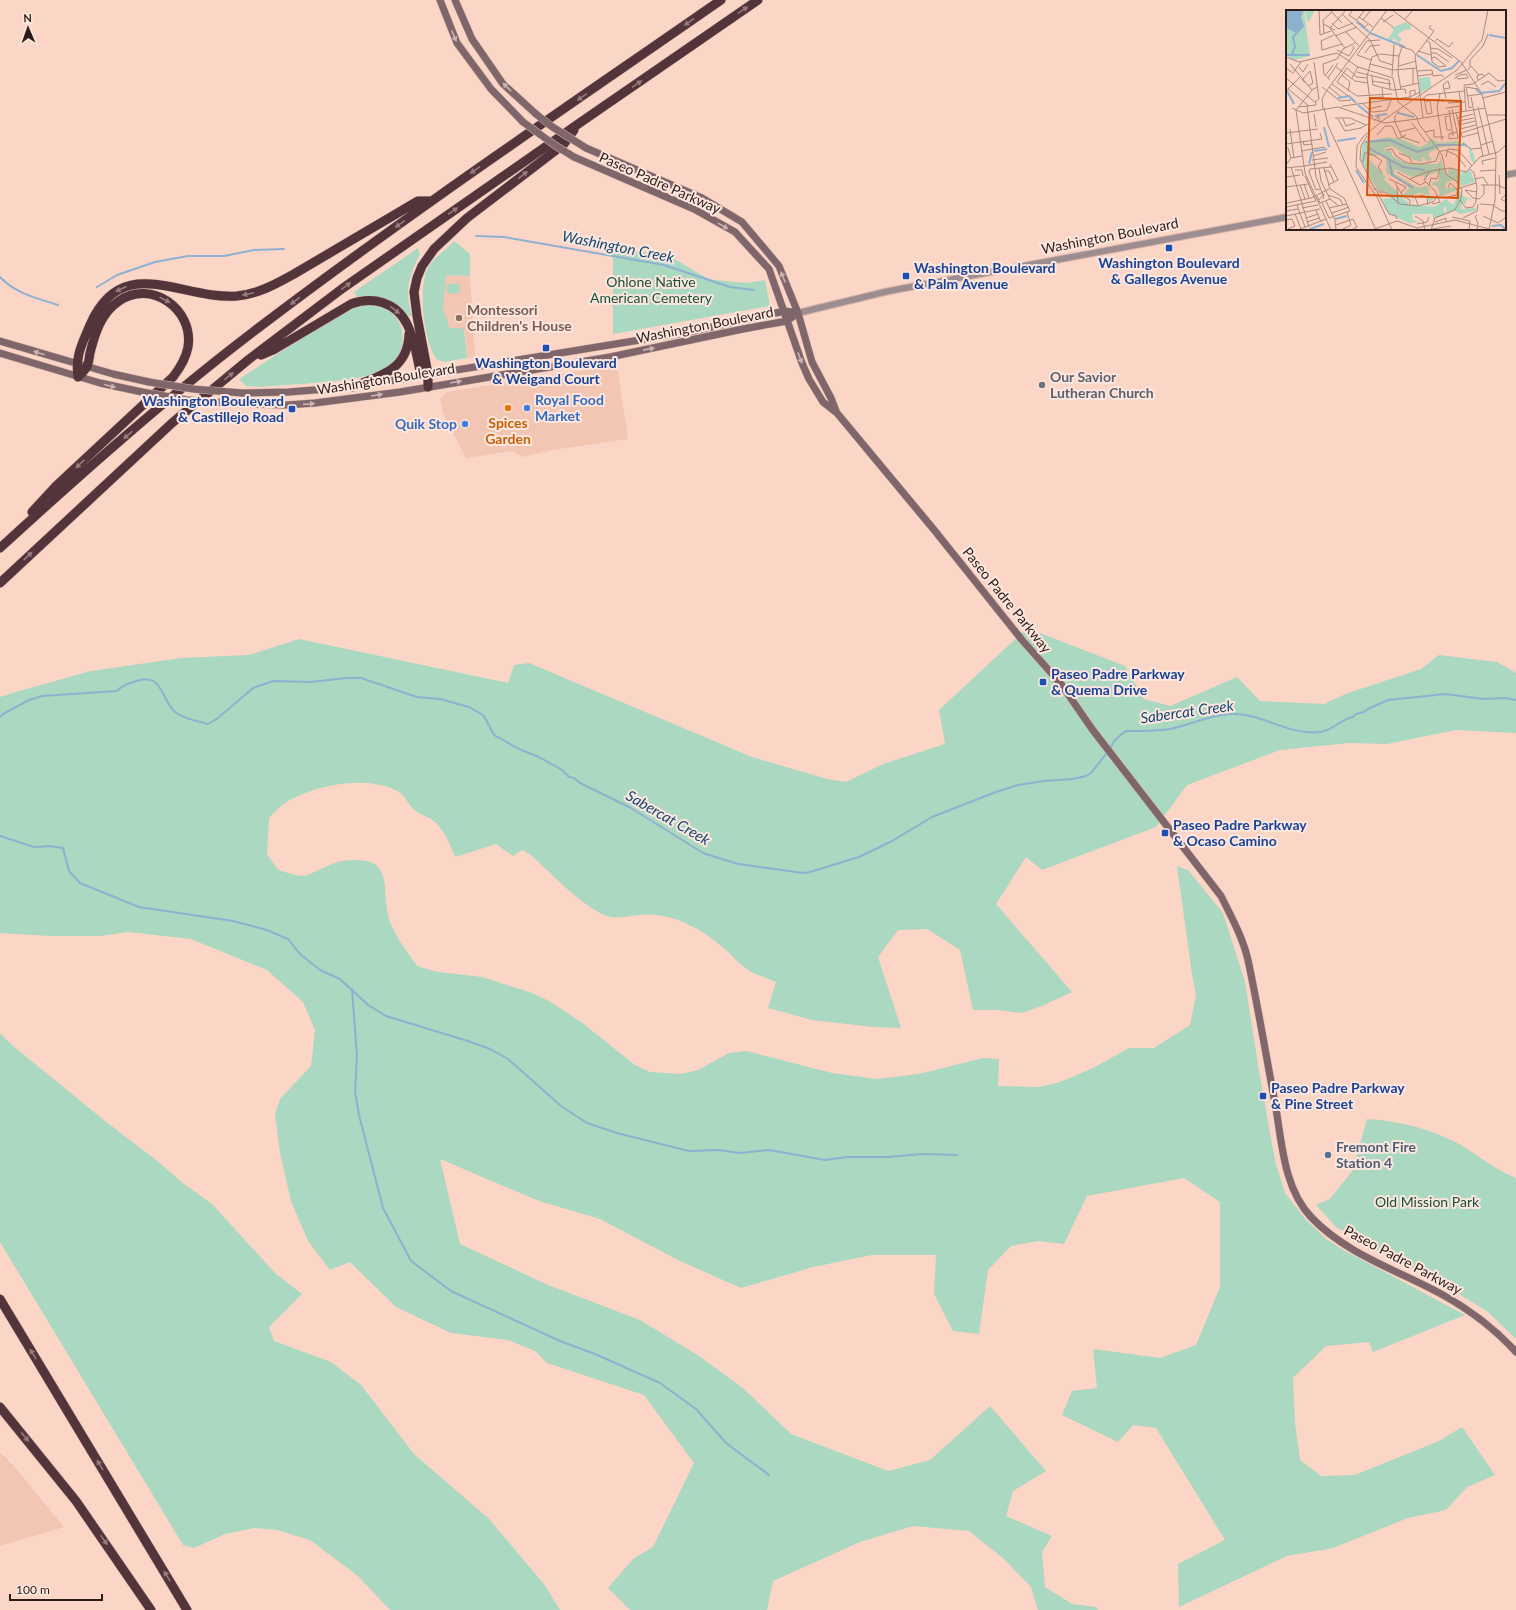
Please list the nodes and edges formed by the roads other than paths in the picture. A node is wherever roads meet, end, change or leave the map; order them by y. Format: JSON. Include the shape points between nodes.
{"nodes":[{"id":1,"x":440,"y":0,"type":"edge"},
{"id":2,"x":455,"y":0,"type":"edge"},
{"id":3,"x":721,"y":0,"type":"edge"},
{"id":4,"x":758,"y":0,"type":"edge"},
{"id":5,"x":581,"y":122,"type":"junction"},
{"id":6,"x":1516,"y":173,"type":"edge"},
{"id":7,"x":1506,"y":176,"type":"edge"},
{"id":8,"x":431,"y":201,"type":"junction"},
{"id":9,"x":1286,"y":217,"type":"edge"},
{"id":10,"x":785,"y":311,"type":"junction"},
{"id":11,"x":798,"y":313,"type":"junction"},
{"id":12,"x":787,"y":321,"type":"junction"},
{"id":13,"x":408,"y":325,"type":"junction"},
{"id":14,"x":0,"y":341,"type":"edge"},
{"id":15,"x":0,"y":353,"type":"edge"},
{"id":16,"x":248,"y":360,"type":"junction"},
{"id":17,"x":76,"y":364,"type":"junction"},
{"id":18,"x":88,"y":367,"type":"junction"},
{"id":19,"x":424,"y":375,"type":"junction"},
{"id":20,"x":78,"y":377,"type":"junction"},
{"id":21,"x":352,"y":387,"type":"junction"},
{"id":22,"x":428,"y":387,"type":"junction"},
{"id":23,"x":837,"y":413,"type":"junction"},
{"id":24,"x":0,"y":547,"type":"edge"},
{"id":25,"x":0,"y":583,"type":"edge"},
{"id":26,"x":0,"y":1299,"type":"edge"},
{"id":27,"x":1516,"y":1352,"type":"edge"},
{"id":28,"x":0,"y":1407,"type":"edge"},
{"id":29,"x":151,"y":1610,"type":"edge"},
{"id":30,"x":187,"y":1610,"type":"edge"}],
"edges":[{"from":1,"to":10,"type":"main road","name":"Paseo Padre Parkway","one_way":true,"bridge":true,"via":[[458,43],[490,89],[524,122],[574,157],[694,209],[735,232],[769,269]]},
{"from":11,"to":2,"type":"main road","name":"Paseo Padre Parkway","one_way":true,"bridge":true,"via":[[779,266],[742,222],[702,198],[586,148],[536,114],[503,84],[472,40]]},
{"from":3,"to":8,"type":"highway","one_way":true},
{"from":5,"to":4,"type":"highway","one_way":true},
{"from":16,"to":5,"type":"highway","one_way":true,"via":[[343,288]]},
{"from":19,"to":5,"type":"highway","one_way":true,"via":[[414,292],[422,266],[434,249],[456,228],[564,144]]},
{"from":6,"to":7,"type":"street"},
{"from":8,"to":17,"type":"highway","one_way":true,"via":[[418,202],[284,280],[251,294],[209,294],[153,284],[130,285],[119,289],[109,296],[94,315]]},
{"from":8,"to":24,"type":"highway","one_way":true,"via":[[208,368],[81,474]]},
{"from":9,"to":11,"type":"street","name":"Washington Boulevard","via":[[890,290]]},
{"from":10,"to":11,"type":"main road","name":"Washington Boulevard"},
{"from":10,"to":12,"type":"main road","name":"Paseo Padre Parkway"},
{"from":10,"to":19,"type":"main road","name":"Washington Boulevard","via":[[674,335]]},
{"from":11,"to":12,"type":"main road","name":"Washington Boulevard"},
{"from":11,"to":23,"type":"main road","name":"Paseo Padre Parkway","via":[[812,362]]},
{"from":22,"to":12,"type":"main road","name":"Washington Boulevard","one_way":true,"via":[[610,357]]},
{"from":12,"to":23,"type":"main road","name":"Paseo Padre Parkway","one_way":true,"via":[[809,379],[823,402]]},
{"from":16,"to":13,"type":"highway","one_way":true,"via":[[275,349],[361,300],[383,302],[394,308]]},
{"from":13,"to":19,"type":"highway"},
{"from":13,"to":21,"type":"highway","via":[[408,344],[397,366],[389,372]]},
{"from":17,"to":14,"type":"main road","name":"Washington Boulevard","one_way":true},
{"from":15,"to":20,"type":"main road","name":"Washington Boulevard"},
{"from":25,"to":16,"type":"highway","one_way":true,"via":[[172,423]]},
{"from":17,"to":18,"type":"main road","name":"Washington Boulevard"},
{"from":17,"to":20,"type":"highway"},
{"from":18,"to":20,"type":"highway"},
{"from":18,"to":21,"type":"main road","name":"Washington Boulevard","bridge":true,"via":[[149,382],[194,389],[289,392]]},
{"from":18,"to":24,"type":"highway","one_way":true,"via":[[90,352],[102,318],[120,300],[132,295],[155,295],[172,304],[184,319],[188,346],[183,362],[173,377],[56,486]]},
{"from":19,"to":21,"type":"main road","name":"Washington Boulevard"},
{"from":19,"to":22,"type":"highway"},
{"from":20,"to":22,"type":"main road","name":"Washington Boulevard","one_way":true,"bridge":true,"via":[[187,400],[280,405],[354,399]]},
{"from":23,"to":27,"type":"main road","name":"Paseo Padre Parkway","via":[[1022,640],[1061,684],[1092,729],[1221,896],[1236,926],[1247,958],[1285,1163],[1294,1191],[1309,1216],[1330,1235],[1358,1254],[1443,1295],[1481,1319]]},
{"from":30,"to":26,"type":"highway","one_way":true},
{"from":28,"to":29,"type":"highway","one_way":true,"via":[[76,1501]]}]}
